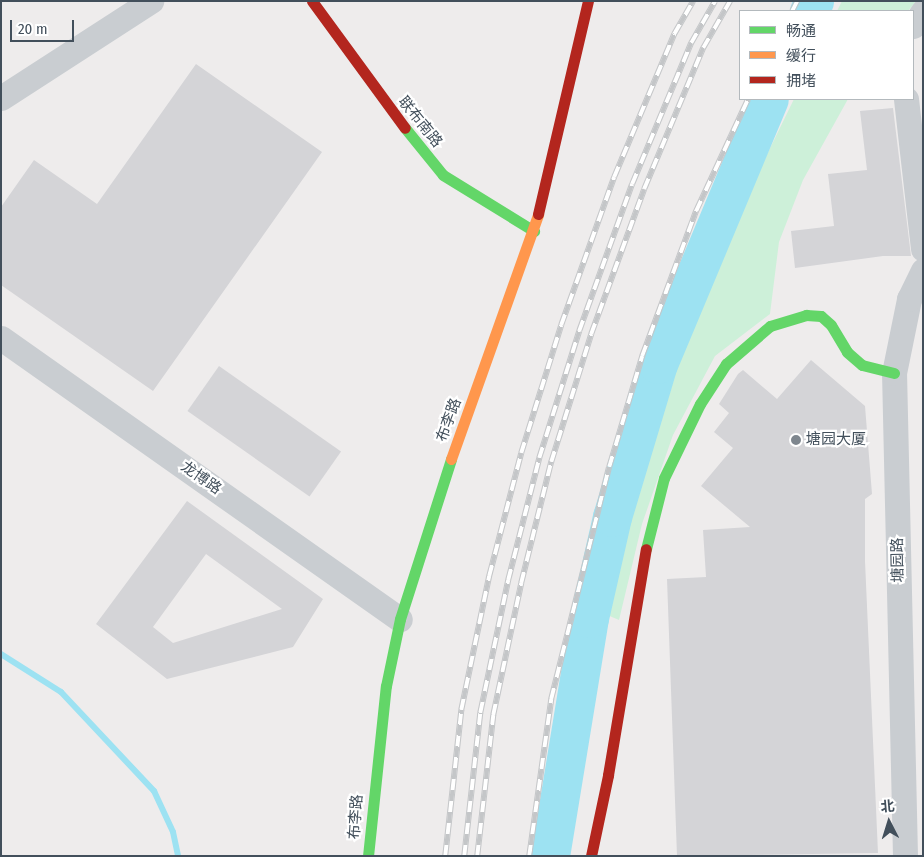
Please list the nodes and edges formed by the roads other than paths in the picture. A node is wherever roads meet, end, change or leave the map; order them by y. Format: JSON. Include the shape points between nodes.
{"nodes":[{"id":1,"x":151,"y":1,"type":"edge"},
{"id":2,"x":312,"y":1,"type":"edge"},
{"id":3,"x":588,"y":1,"type":"edge"},
{"id":4,"x":923,"y":11,"type":"edge"},
{"id":5,"x":914,"y":24,"type":"edge"},
{"id":6,"x":1,"y":98,"type":"edge"},
{"id":7,"x":906,"y":100,"type":"edge"},
{"id":8,"x":534,"y":231,"type":"junction"},
{"id":9,"x":923,"y":249,"type":"edge"},
{"id":10,"x":923,"y":270,"type":"edge"},
{"id":11,"x":1,"y":338,"type":"edge"},
{"id":12,"x":894,"y":373,"type":"junction"},
{"id":13,"x":400,"y":619,"type":"junction"},
{"id":14,"x":368,"y":856,"type":"edge"},
{"id":15,"x":591,"y":856,"type":"edge"},
{"id":16,"x":905,"y":856,"type":"edge"}],
"edges":[{"from":1,"to":6,"type":"street"},
{"from":2,"to":8,"type":"street","name":"联布南路","via":[[376,92],[443,175]]},
{"from":3,"to":8,"type":"street","name":"布李路"},
{"from":4,"to":5,"type":"street"},
{"from":7,"to":9,"type":"street"},
{"from":8,"to":13,"type":"street","name":"布李路","via":[[443,482]]},
{"from":10,"to":12,"type":"street","name":"塘园路","via":[[907,307]]},
{"from":11,"to":13,"type":"street","name":"龙博路"},
{"from":12,"to":15,"type":"street","via":[[862,366],[820,316],[787,318],[770,326],[726,364],[700,404],[664,478],[644,556],[608,776]]},
{"from":12,"to":16,"type":"street","name":"塘园路"},
{"from":13,"to":14,"type":"street","name":"布李路","via":[[384,696]]}]}
